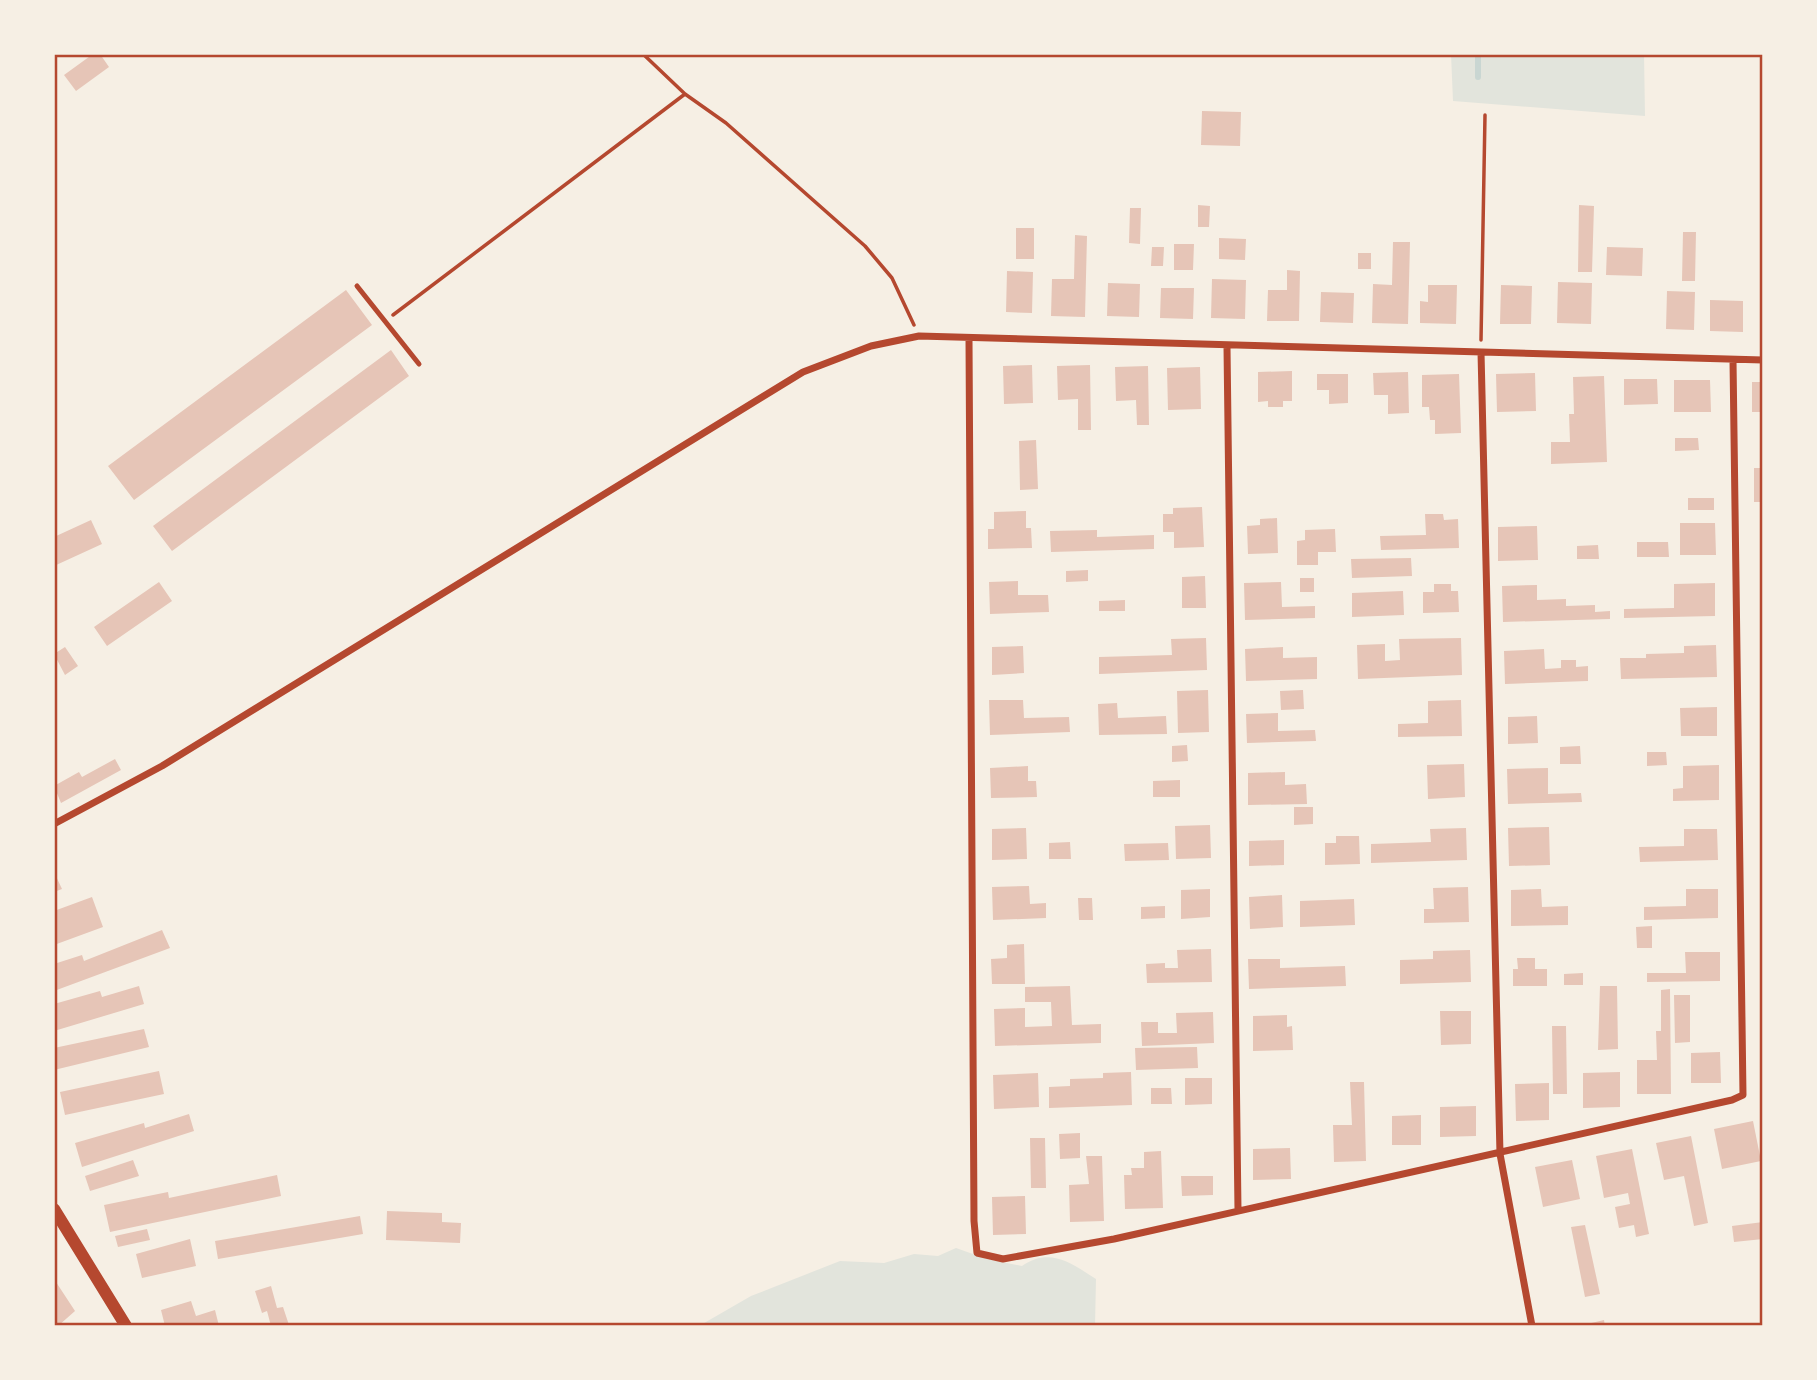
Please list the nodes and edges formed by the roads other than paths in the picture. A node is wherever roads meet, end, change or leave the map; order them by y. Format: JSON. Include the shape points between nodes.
{"nodes":[{"id":1,"x":357,"y":286,"type":"dead end"},
{"id":2,"x":969,"y":339,"type":"junction"},
{"id":3,"x":1227,"y":347,"type":"junction"},
{"id":4,"x":1481,"y":352,"type":"junction"},
{"id":5,"x":1733,"y":360,"type":"junction"},
{"id":6,"x":1763,"y":360,"type":"edge"},
{"id":7,"x":419,"y":364,"type":"dead end"},
{"id":8,"x":54,"y":824,"type":"edge"},
{"id":9,"x":1500,"y":1154,"type":"junction"},
{"id":10,"x":54,"y":1209,"type":"edge"},
{"id":11,"x":1238,"y":1210,"type":"junction"},
{"id":12,"x":126,"y":1326,"type":"edge"},
{"id":13,"x":1532,"y":1326,"type":"edge"}],
"edges":[{"from":1,"to":7,"type":"lane"},
{"from":2,"to":3,"type":"street"},
{"from":2,"to":8,"type":"street","via":[[919,336],[871,346],[803,372],[162,766]]},
{"from":2,"to":11,"type":"street","via":[[977,1253],[1003,1259]]},
{"from":3,"to":4,"type":"street"},
{"from":3,"to":11,"type":"street"},
{"from":4,"to":5,"type":"street"},
{"from":4,"to":9,"type":"street"},
{"from":5,"to":6,"type":"street"},
{"from":5,"to":9,"type":"street","via":[[1743,1095]]},
{"from":9,"to":11,"type":"street"},
{"from":9,"to":13,"type":"street"},
{"from":10,"to":12,"type":"street"}]}
